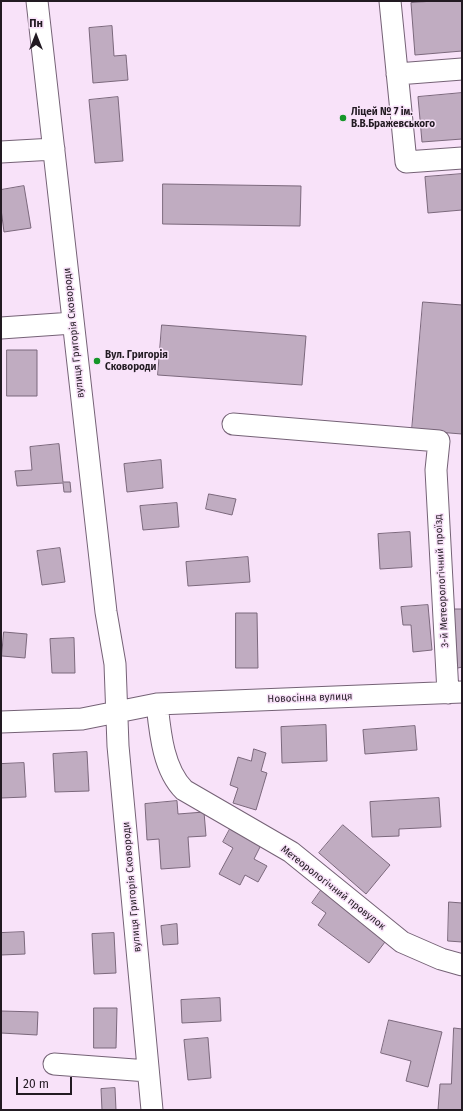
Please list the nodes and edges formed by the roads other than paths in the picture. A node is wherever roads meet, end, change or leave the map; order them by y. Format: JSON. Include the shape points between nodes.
{"nodes":[{"id":1,"x":37,"y":1,"type":"edge"},
{"id":2,"x":390,"y":1,"type":"edge"},
{"id":3,"x":462,"y":69,"type":"edge"},
{"id":4,"x":397,"y":74,"type":"junction"},
{"id":5,"x":54,"y":149,"type":"junction"},
{"id":6,"x":1,"y":152,"type":"edge"},
{"id":7,"x":462,"y":158,"type":"edge"},
{"id":8,"x":73,"y":323,"type":"junction"},
{"id":9,"x":1,"y":328,"type":"edge"},
{"id":10,"x":233,"y":424,"type":"dead end"},
{"id":11,"x":115,"y":664,"type":"junction"},
{"id":12,"x":455,"y":692,"type":"edge"},
{"id":13,"x":138,"y":697,"type":"joint"},
{"id":14,"x":157,"y":704,"type":"junction"},
{"id":15,"x":117,"y":712,"type":"junction"},
{"id":16,"x":2,"y":719,"type":"edge"},
{"id":17,"x":462,"y":964,"type":"edge"},
{"id":18,"x":54,"y":1064,"type":"dead end"},
{"id":19,"x":148,"y":1071,"type":"junction"},
{"id":20,"x":152,"y":1110,"type":"edge"}],
"edges":[{"from":1,"to":5,"type":"street","name":"вулиця Григорія Сковороди"},
{"from":2,"to":4,"type":"street"},
{"from":3,"to":4,"type":"street"},
{"from":4,"to":7,"type":"street","via":[[406,162]]},
{"from":5,"to":6,"type":"street"},
{"from":5,"to":8,"type":"street","name":"вулиця Григорія Сковороди"},
{"from":8,"to":9,"type":"street"},
{"from":8,"to":11,"type":"street","name":"вулиця Григорія Сковороди","via":[[106,612]]},
{"from":10,"to":12,"type":"street","name":"3-й Метеорологічний проїзд","via":[[439,441],[436,470]]},
{"from":11,"to":13,"type":"street","name":"вулиця Григорія Сковороди","via":[[123,681]]},
{"from":11,"to":15,"type":"street","name":"вулиця Григорія Сковороди"},
{"from":12,"to":14,"type":"street","name":"Новосінна вулиця"},
{"from":13,"to":14,"type":"street","name":"Новосінна вулиця"},
{"from":14,"to":15,"type":"street","name":"Новосінна вулиця"},
{"from":14,"to":17,"type":"street","name":"Метеорологічний провулок","via":[[159,727],[170,768],[175,781],[184,790],[291,852],[402,942],[441,959]]},
{"from":15,"to":16,"type":"street","name":"Новосінна вулиця","via":[[82,719]]},
{"from":15,"to":19,"type":"street","name":"вулиця Григорія Сковороди"},
{"from":18,"to":19,"type":"street"},
{"from":19,"to":20,"type":"street","name":"вулиця Григорія Сковороди"}]}
